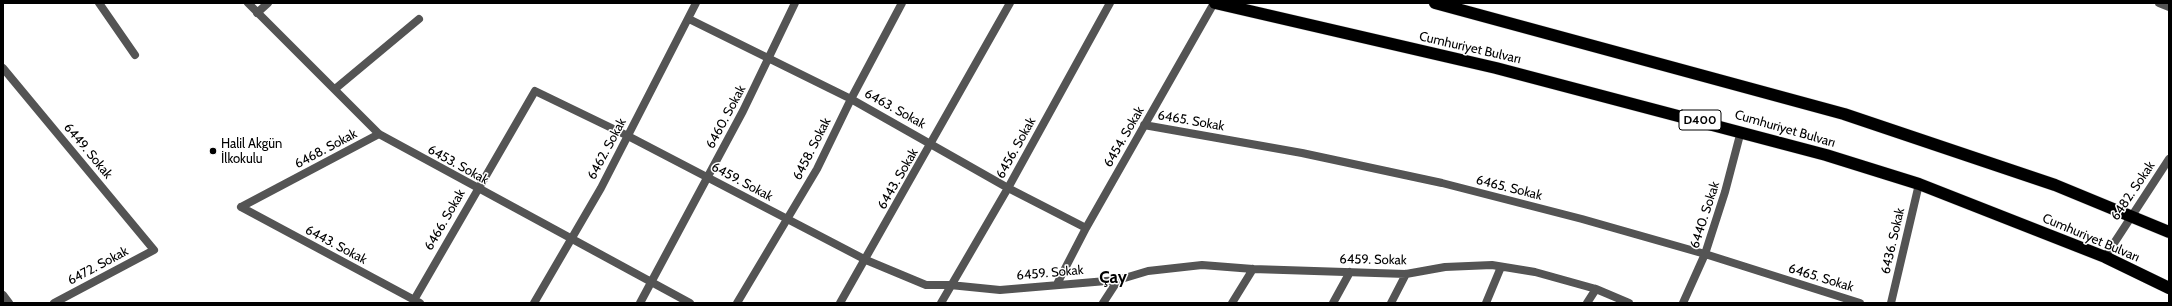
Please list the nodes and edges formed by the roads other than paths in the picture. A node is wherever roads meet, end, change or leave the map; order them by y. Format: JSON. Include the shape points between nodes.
{"nodes":[{"id":1,"x":99,"y":3,"type":"edge"},
{"id":2,"x":248,"y":3,"type":"edge"},
{"id":3,"x":268,"y":3,"type":"edge"},
{"id":4,"x":696,"y":3,"type":"edge"},
{"id":5,"x":795,"y":3,"type":"edge"},
{"id":6,"x":902,"y":3,"type":"edge"},
{"id":7,"x":1010,"y":3,"type":"edge"},
{"id":8,"x":1110,"y":3,"type":"edge"},
{"id":9,"x":1215,"y":3,"type":"edge"},
{"id":10,"x":1435,"y":3,"type":"edge"},
{"id":11,"x":2159,"y":3,"type":"edge"},
{"id":12,"x":2169,"y":7,"type":"edge"},
{"id":13,"x":257,"y":13,"type":"junction"},
{"id":14,"x":689,"y":18,"type":"junction"},
{"id":15,"x":419,"y":19,"type":"dead end"},
{"id":16,"x":135,"y":55,"type":"dead end"},
{"id":17,"x":770,"y":57,"type":"junction"},
{"id":18,"x":3,"y":68,"type":"edge"},
{"id":19,"x":335,"y":89,"type":"junction"},
{"id":20,"x":535,"y":91,"type":"joint"},
{"id":21,"x":851,"y":99,"type":"junction"},
{"id":22,"x":1144,"y":126,"type":"junction"},
{"id":23,"x":1742,"y":131,"type":"junction"},
{"id":24,"x":379,"y":134,"type":"junction"},
{"id":25,"x":628,"y":136,"type":"junction"},
{"id":26,"x":932,"y":144,"type":"junction"},
{"id":27,"x":2169,"y":160,"type":"edge"},
{"id":28,"x":707,"y":177,"type":"junction"},
{"id":29,"x":1919,"y":184,"type":"junction"},
{"id":30,"x":1008,"y":188,"type":"junction"},
{"id":31,"x":477,"y":189,"type":"junction"},
{"id":32,"x":241,"y":207,"type":"joint"},
{"id":33,"x":2130,"y":215,"type":"junction"},
{"id":34,"x":787,"y":219,"type":"junction"},
{"id":35,"x":1086,"y":228,"type":"junction"},
{"id":36,"x":2169,"y":232,"type":"edge"},
{"id":37,"x":571,"y":239,"type":"junction"},
{"id":38,"x":154,"y":250,"type":"joint"},
{"id":39,"x":1705,"y":254,"type":"junction"},
{"id":40,"x":2105,"y":257,"type":"junction"},
{"id":41,"x":866,"y":260,"type":"junction"},
{"id":42,"x":1501,"y":267,"type":"junction"},
{"id":43,"x":1253,"y":269,"type":"junction"},
{"id":44,"x":1350,"y":272,"type":"junction"},
{"id":45,"x":1406,"y":274,"type":"junction"},
{"id":46,"x":1118,"y":280,"type":"junction"},
{"id":47,"x":650,"y":282,"type":"junction"},
{"id":48,"x":1057,"y":284,"type":"junction"},
{"id":49,"x":950,"y":285,"type":"junction"},
{"id":50,"x":2169,"y":288,"type":"edge"},
{"id":51,"x":1596,"y":289,"type":"junction"},
{"id":52,"x":3,"y":295,"type":"edge"},
{"id":53,"x":416,"y":302,"type":"edge"},
{"id":54,"x":9,"y":303,"type":"edge"},
{"id":55,"x":54,"y":303,"type":"edge"},
{"id":56,"x":534,"y":303,"type":"edge"},
{"id":57,"x":640,"y":303,"type":"edge"},
{"id":58,"x":690,"y":303,"type":"edge"},
{"id":59,"x":737,"y":303,"type":"edge"},
{"id":60,"x":840,"y":303,"type":"edge"},
{"id":61,"x":941,"y":303,"type":"edge"},
{"id":62,"x":1103,"y":303,"type":"edge"},
{"id":63,"x":1232,"y":303,"type":"edge"},
{"id":64,"x":1333,"y":303,"type":"edge"},
{"id":65,"x":1391,"y":303,"type":"edge"},
{"id":66,"x":1486,"y":303,"type":"edge"},
{"id":67,"x":1587,"y":303,"type":"edge"},
{"id":68,"x":1629,"y":303,"type":"edge"},
{"id":69,"x":1683,"y":303,"type":"edge"},
{"id":70,"x":1860,"y":303,"type":"edge"},
{"id":71,"x":1892,"y":303,"type":"edge"}],
"edges":[{"from":1,"to":16,"type":"street"},
{"from":2,"to":13,"type":"street","name":"6453. Sokak"},
{"from":3,"to":13,"type":"street"},
{"from":4,"to":14,"type":"street","name":"6462. Sokak"},
{"from":5,"to":17,"type":"street","name":"6460. Sokak"},
{"from":6,"to":21,"type":"street","name":"6458. Sokak"},
{"from":7,"to":26,"type":"street","name":"6443. Sokak"},
{"from":8,"to":30,"type":"street","name":"6456. Sokak"},
{"from":9,"to":22,"type":"street","name":"6454. Sokak"},
{"from":9,"to":23,"type":"highway","name":"Cumhuriyet Bulvarı","number":"D400","via":[[1496,68]]},
{"from":10,"to":33,"type":"highway","via":[[1844,114],[2055,185]]},
{"from":11,"to":12,"type":"street"},
{"from":13,"to":19,"type":"street","name":"6453. Sokak"},
{"from":14,"to":17,"type":"street","name":"6463. Sokak"},
{"from":14,"to":25,"type":"street","name":"6462. Sokak"},
{"from":15,"to":19,"type":"street"},
{"from":17,"to":21,"type":"street","name":"6463. Sokak"},
{"from":17,"to":28,"type":"street","name":"6460. Sokak"},
{"from":18,"to":38,"type":"street","name":"6449. Sokak"},
{"from":19,"to":24,"type":"street","name":"6453. Sokak"},
{"from":20,"to":25,"type":"street","name":"6459. Sokak"},
{"from":20,"to":31,"type":"street","name":"6466. Sokak"},
{"from":21,"to":26,"type":"street","name":"6463. Sokak"},
{"from":21,"to":34,"type":"street","name":"6458. Sokak","via":[[817,169]]},
{"from":22,"to":35,"type":"street","name":"6454. Sokak"},
{"from":22,"to":39,"type":"street","name":"6465. Sokak","via":[[1302,153],[1442,183]]},
{"from":23,"to":29,"type":"highway","name":"Cumhuriyet Bulvarı","number":"D400"},
{"from":23,"to":39,"type":"street","name":"6440. Sokak"},
{"from":24,"to":31,"type":"street","name":"6453. Sokak"},
{"from":24,"to":32,"type":"street","name":"6468. Sokak"},
{"from":25,"to":28,"type":"street","name":"6459. Sokak"},
{"from":25,"to":37,"type":"street","name":"6462. Sokak"},
{"from":26,"to":30,"type":"street","name":"6463. Sokak"},
{"from":26,"to":41,"type":"street","name":"6443. Sokak"},
{"from":27,"to":33,"type":"street","name":"6482. Sokak"},
{"from":28,"to":34,"type":"street","name":"6459. Sokak"},
{"from":28,"to":47,"type":"street","name":"6460. Sokak"},
{"from":29,"to":40,"type":"highway","name":"Cumhuriyet Bulvarı","number":"D400"},
{"from":29,"to":71,"type":"street","name":"6436. Sokak"},
{"from":30,"to":35,"type":"street","name":"6463. Sokak"},
{"from":30,"to":49,"type":"street","name":"6456. Sokak"},
{"from":31,"to":37,"type":"street","name":"6453. Sokak"},
{"from":31,"to":53,"type":"street","name":"6466. Sokak"},
{"from":32,"to":53,"type":"street","name":"6443. Sokak"},
{"from":33,"to":36,"type":"highway"},
{"from":33,"to":40,"type":"street","name":"6482. Sokak"},
{"from":34,"to":41,"type":"street","name":"6459. Sokak"},
{"from":34,"to":59,"type":"street","name":"6458. Sokak"},
{"from":35,"to":48,"type":"street","name":"6454. Sokak"},
{"from":37,"to":47,"type":"street","name":"6453. Sokak"},
{"from":37,"to":56,"type":"street","name":"6462. Sokak"},
{"from":38,"to":55,"type":"street","name":"6472. Sokak"},
{"from":39,"to":69,"type":"street","name":"6440. Sokak"},
{"from":39,"to":70,"type":"street","name":"6465. Sokak"},
{"from":40,"to":50,"type":"highway","name":"Cumhuriyet Bulvarı","number":"D400"},
{"from":41,"to":49,"type":"street","name":"6459. Sokak","via":[[926,285]]},
{"from":41,"to":60,"type":"street","name":"6443. Sokak"},
{"from":42,"to":45,"type":"street","name":"6459. Sokak","via":[[1445,267]]},
{"from":42,"to":51,"type":"street","name":"6459. Sokak","via":[[1535,272]]},
{"from":42,"to":66,"type":"street"},
{"from":43,"to":44,"type":"street","name":"6459. Sokak"},
{"from":43,"to":46,"type":"street","name":"6459. Sokak","via":[[1202,265],[1148,271]]},
{"from":43,"to":63,"type":"street"},
{"from":44,"to":45,"type":"street","name":"6459. Sokak"},
{"from":44,"to":64,"type":"street"},
{"from":45,"to":65,"type":"street"},
{"from":46,"to":48,"type":"street","name":"6459. Sokak"},
{"from":46,"to":62,"type":"street"},
{"from":47,"to":57,"type":"street","name":"6460. Sokak"},
{"from":47,"to":58,"type":"street","name":"6453. Sokak"},
{"from":48,"to":49,"type":"street","name":"6459. Sokak","via":[[1000,290]]},
{"from":49,"to":61,"type":"street","name":"6456. Sokak"},
{"from":51,"to":67,"type":"street"},
{"from":51,"to":68,"type":"street","name":"6459. Sokak"},
{"from":52,"to":54,"type":"street"}]}
